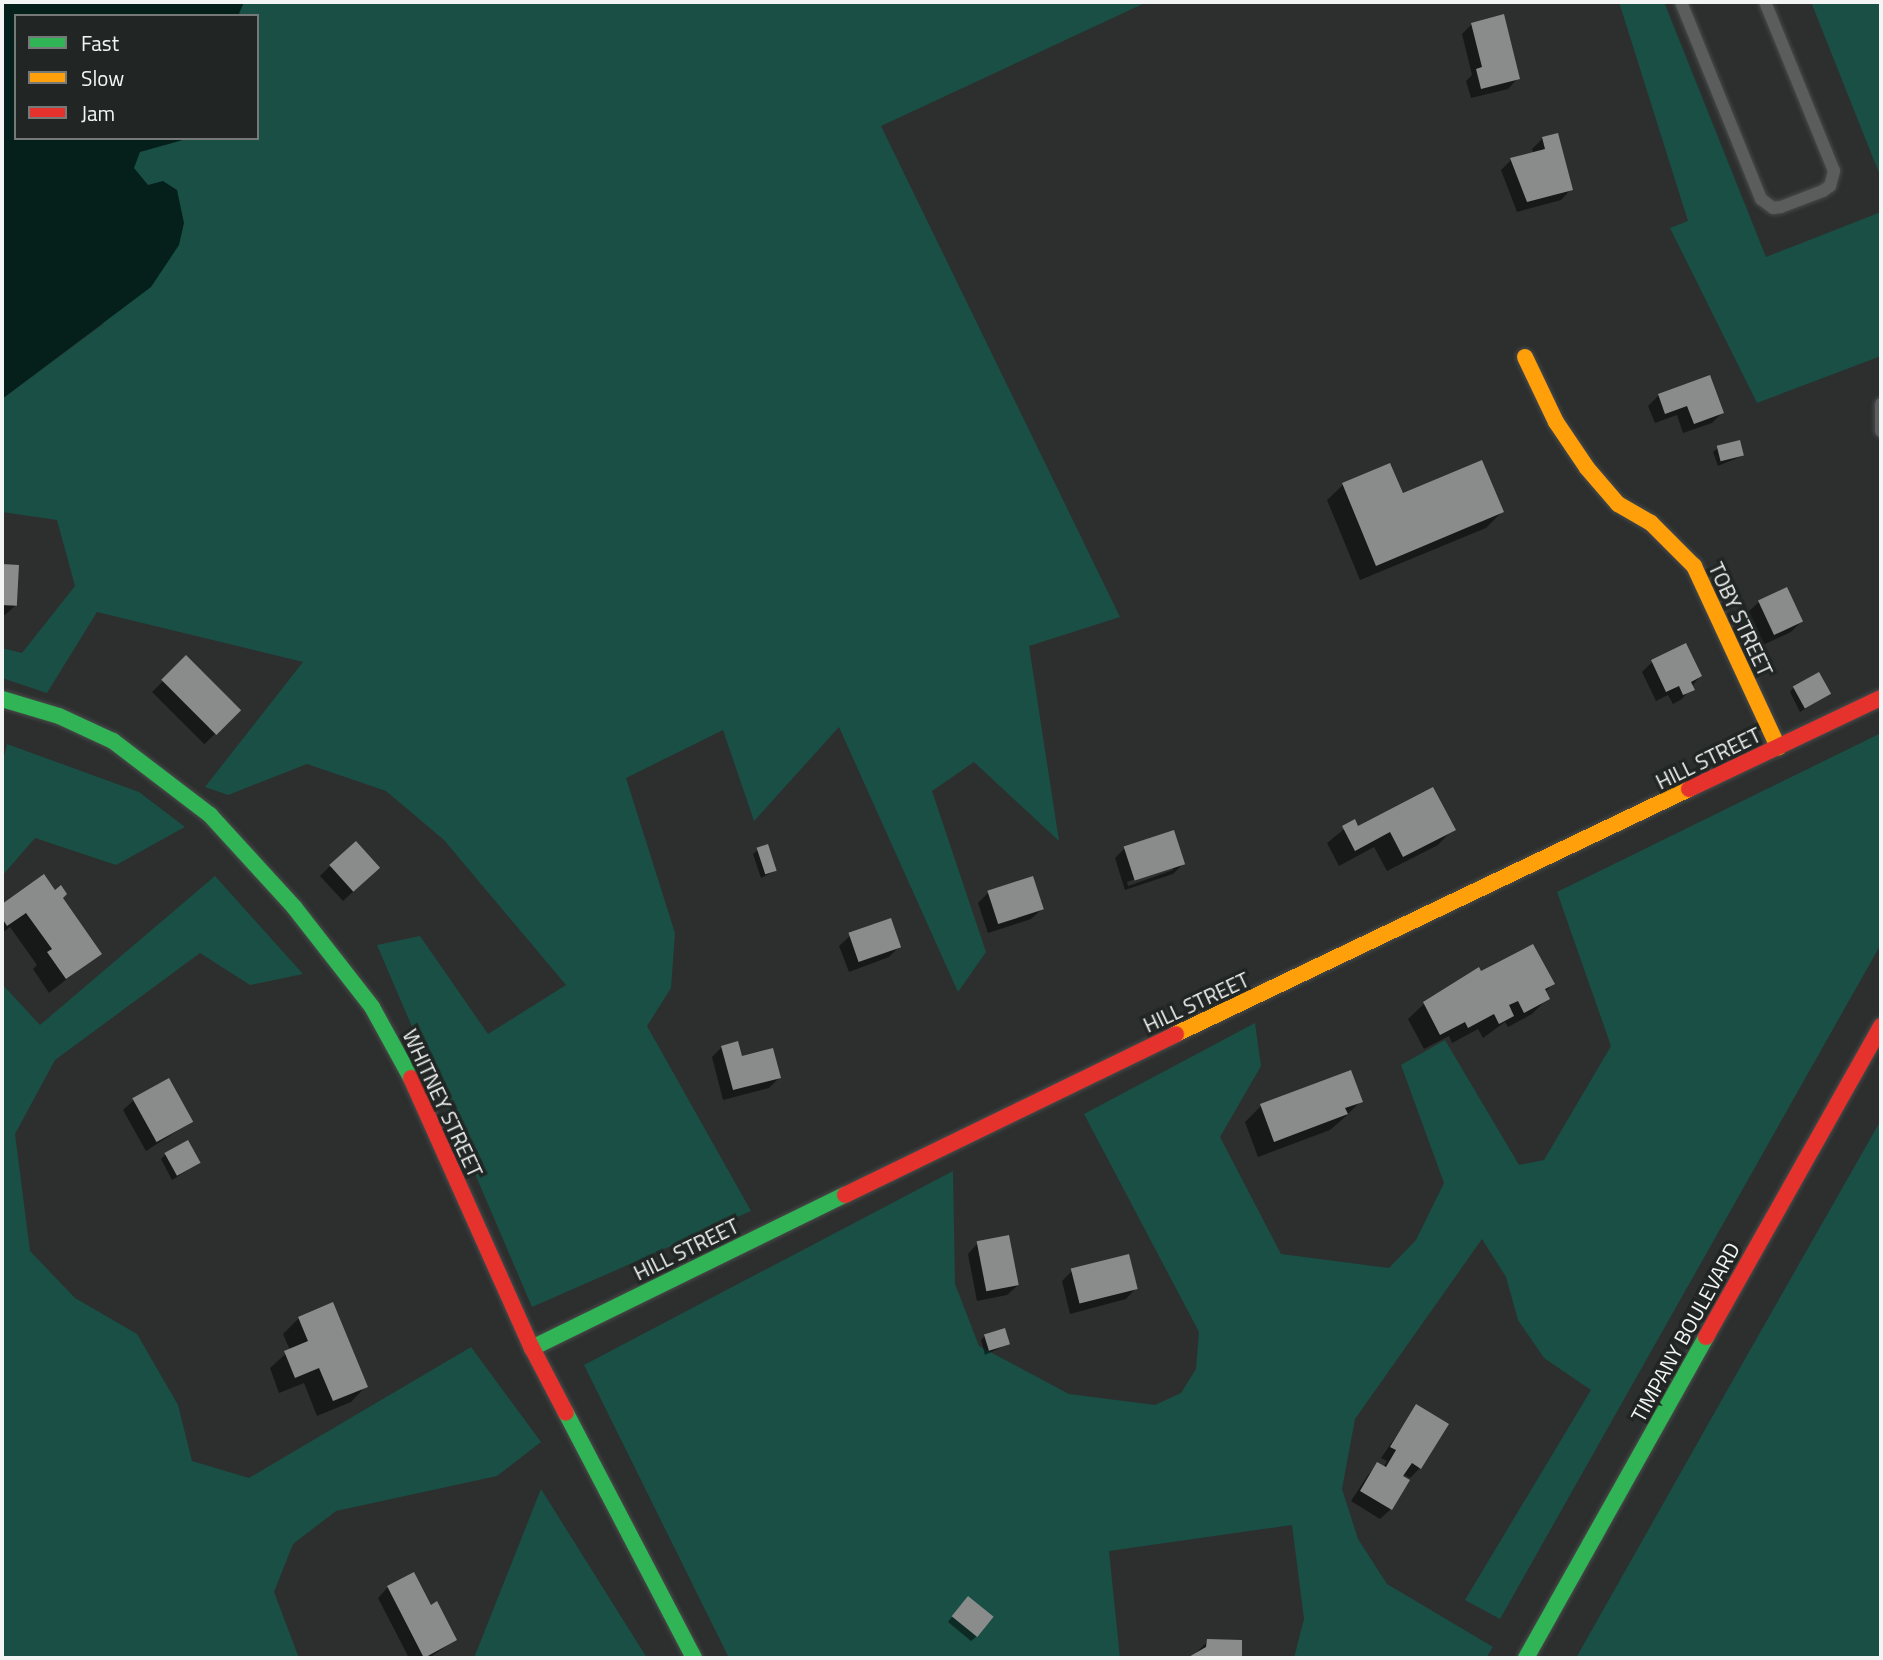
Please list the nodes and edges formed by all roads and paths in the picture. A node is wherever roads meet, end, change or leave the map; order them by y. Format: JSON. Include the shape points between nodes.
{"nodes":[{"id":1,"x":1681,"y":2,"type":"edge"},
{"id":2,"x":1765,"y":2,"type":"edge"},
{"id":3,"x":1525,"y":357,"type":"dead end"},
{"id":4,"x":1881,"y":404,"type":"edge"},
{"id":5,"x":1881,"y":431,"type":"edge"},
{"id":6,"x":1881,"y":698,"type":"edge"},
{"id":7,"x":2,"y":699,"type":"edge"},
{"id":8,"x":1778,"y":747,"type":"junction"},
{"id":9,"x":1881,"y":1026,"type":"edge"},
{"id":10,"x":532,"y":1348,"type":"junction"},
{"id":11,"x":694,"y":1658,"type":"edge"},
{"id":12,"x":1526,"y":1658,"type":"edge"}],
"edges":[{"from":1,"to":2,"type":"lane","via":[[1761,199],[1773,208],[1823,191],[1830,186],[1834,171]]},
{"from":3,"to":8,"type":"street","name":"TOBY STREET","via":[[1556,422],[1587,468],[1618,504],[1651,523],[1694,566]]},
{"from":4,"to":5,"type":"lane"},
{"from":6,"to":8,"type":"street","name":"HILL STREET"},
{"from":7,"to":10,"type":"street","name":"WHITNEY STREET","via":[[59,716],[113,741],[164,776],[210,815],[325,945],[372,1007],[403,1060]]},
{"from":8,"to":10,"type":"street","name":"HILL STREET","via":[[1071,1084]]},
{"from":9,"to":12,"type":"street","name":"TIMPANY BOULEVARD"},
{"from":10,"to":11,"type":"street","name":"WHITNEY STREET"}]}
